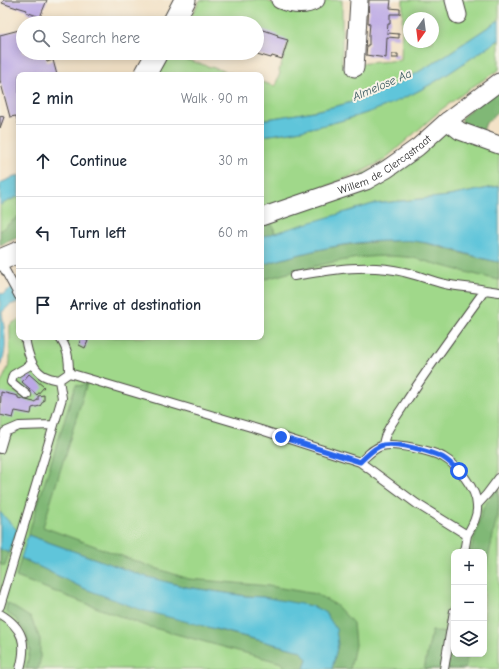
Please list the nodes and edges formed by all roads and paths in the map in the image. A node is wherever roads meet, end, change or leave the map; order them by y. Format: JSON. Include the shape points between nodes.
{"nodes":[{"id":1,"x":186,"y":0,"type":"edge"},
{"id":2,"x":280,"y":0,"type":"edge"},
{"id":3,"x":316,"y":0,"type":"edge"},
{"id":4,"x":359,"y":0,"type":"edge"},
{"id":5,"x":177,"y":16,"type":"edge"},
{"id":6,"x":153,"y":60,"type":"edge"},
{"id":7,"x":355,"y":68,"type":"dead end"},
{"id":8,"x":147,"y":72,"type":"edge"},
{"id":9,"x":499,"y":82,"type":"edge"},
{"id":10,"x":447,"y":121,"type":"junction"},
{"id":11,"x":499,"y":145,"type":"edge"},
{"id":12,"x":264,"y":216,"type":"edge"},
{"id":13,"x":16,"y":253,"type":"edge"},
{"id":14,"x":0,"y":261,"type":"edge"},
{"id":15,"x":294,"y":276,"type":"dead end"},
{"id":16,"x":485,"y":290,"type":"junction"},
{"id":17,"x":16,"y":291,"type":"edge"},
{"id":18,"x":499,"y":292,"type":"edge"},
{"id":19,"x":25,"y":340,"type":"edge"},
{"id":20,"x":61,"y":340,"type":"edge"},
{"id":21,"x":32,"y":364,"type":"junction"},
{"id":22,"x":69,"y":373,"type":"junction"},
{"id":23,"x":59,"y":380,"type":"junction"},
{"id":24,"x":27,"y":395,"type":"dead end"},
{"id":25,"x":53,"y":426,"type":"junction"},
{"id":26,"x":383,"y":445,"type":"junction"},
{"id":27,"x":0,"y":449,"type":"edge"},
{"id":28,"x":360,"y":462,"type":"junction"},
{"id":29,"x":499,"y":478,"type":"edge"},
{"id":30,"x":478,"y":505,"type":"junction"},
{"id":31,"x":467,"y":535,"type":"junction"},
{"id":32,"x":465,"y":549,"type":"edge"},
{"id":33,"x":0,"y":606,"type":"edge"},
{"id":34,"x":0,"y":614,"type":"edge"},
{"id":35,"x":452,"y":621,"type":"edge"},
{"id":36,"x":20,"y":669,"type":"edge"},
{"id":37,"x":444,"y":669,"type":"edge"}],
"edges":[{"from":1,"to":5,"type":"street"},
{"from":2,"to":3,"type":"street","via":[[300,5],[310,4]]},
{"from":4,"to":7,"type":"street"},
{"from":6,"to":8,"type":"street"},
{"from":9,"to":10,"type":"street","name":"Willem de Clercqstraat"},
{"from":10,"to":11,"type":"street","via":[[460,131]]},
{"from":10,"to":12,"type":"street","name":"Willem de Clercqstraat","via":[[418,147],[366,181]]},
{"from":13,"to":14,"type":"street"},
{"from":14,"to":17,"type":"lane"},
{"from":15,"to":16,"type":"lane","via":[[352,267],[383,269],[445,284]]},
{"from":16,"to":18,"type":"lane"},
{"from":16,"to":26,"type":"lane","via":[[418,383],[390,427]]},
{"from":19,"to":21,"type":"lane"},
{"from":20,"to":22,"type":"lane","via":[[67,350]]},
{"from":21,"to":23,"type":"lane","via":[[45,377]]},
{"from":21,"to":24,"type":"lane","via":[[13,375],[11,382]]},
{"from":22,"to":23,"type":"lane"},
{"from":22,"to":28,"type":"lane"},
{"from":23,"to":25,"type":"lane","via":[[62,398]]},
{"from":25,"to":27,"type":"lane","via":[[19,426],[5,432]]},
{"from":25,"to":33,"type":"lane"},
{"from":26,"to":28,"type":"lane"},
{"from":26,"to":30,"type":"lane","via":[[404,446],[443,457],[467,480]]},
{"from":28,"to":31,"type":"lane","via":[[417,504]]},
{"from":29,"to":30,"type":"lane"},
{"from":30,"to":31,"type":"lane","via":[[476,518]]},
{"from":31,"to":32,"type":"lane"},
{"from":34,"to":36,"type":"lane","via":[[21,634],[24,655]]},
{"from":35,"to":37,"type":"lane"}]}
